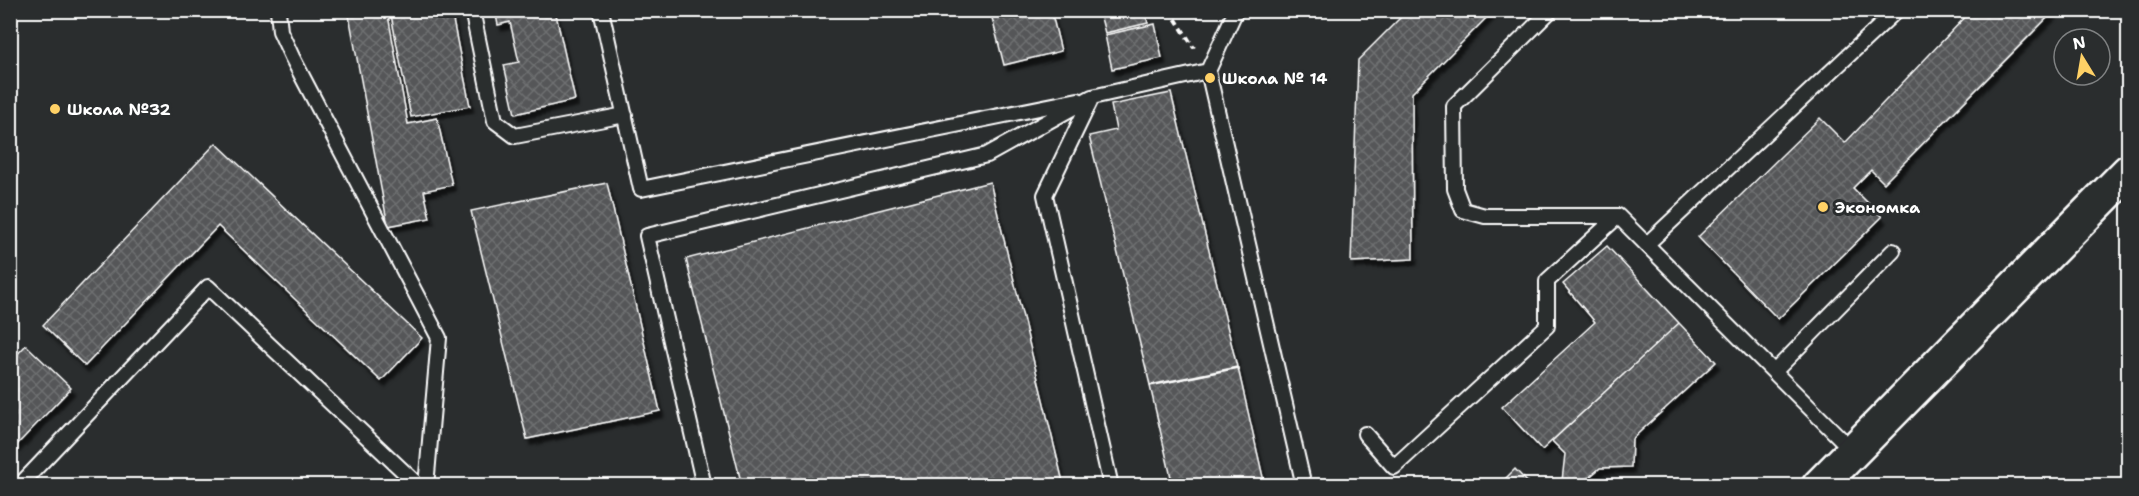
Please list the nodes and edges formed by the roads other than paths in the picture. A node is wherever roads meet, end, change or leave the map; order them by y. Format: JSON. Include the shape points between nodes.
{"nodes":[{"id":1,"x":278,"y":10,"type":"edge"},
{"id":2,"x":472,"y":10,"type":"edge"},
{"id":3,"x":601,"y":10,"type":"edge"},
{"id":4,"x":1236,"y":10,"type":"edge"},
{"id":5,"x":1551,"y":10,"type":"edge"},
{"id":6,"x":1897,"y":10,"type":"edge"},
{"id":7,"x":1208,"y":71,"type":"junction"},
{"id":8,"x":1092,"y":97,"type":"junction"},
{"id":9,"x":625,"y":115,"type":"junction"},
{"id":10,"x":2128,"y":172,"type":"edge"},
{"id":11,"x":1618,"y":216,"type":"junction"},
{"id":12,"x":1647,"y":244,"type":"junction"},
{"id":13,"x":1893,"y":251,"type":"dead end"},
{"id":14,"x":1774,"y":372,"type":"junction"},
{"id":15,"x":1365,"y":434,"type":"dead end"},
{"id":16,"x":1853,"y":451,"type":"junction"},
{"id":17,"x":18,"y":486,"type":"edge"},
{"id":18,"x":419,"y":486,"type":"edge"},
{"id":19,"x":426,"y":486,"type":"edge"},
{"id":20,"x":704,"y":486,"type":"edge"},
{"id":21,"x":1111,"y":486,"type":"edge"},
{"id":22,"x":1304,"y":486,"type":"edge"},
{"id":23,"x":1819,"y":486,"type":"edge"}],
"edges":[{"from":1,"to":19,"type":"lane","via":[[280,31],[292,57],[439,338]]},
{"from":2,"to":9,"type":"lane","via":[[495,121],[515,136]]},
{"from":3,"to":9,"type":"lane"},
{"from":4,"to":7,"type":"lane"},
{"from":5,"to":11,"type":"lane","via":[[1454,106],[1455,189],[1463,210],[1485,216]]},
{"from":6,"to":12,"type":"lane"},
{"from":7,"to":8,"type":"lane"},
{"from":7,"to":22,"type":"lane"},
{"from":8,"to":9,"type":"lane","via":[[641,189]]},
{"from":8,"to":20,"type":"lane","via":[[987,154],[647,236]]},
{"from":8,"to":21,"type":"lane","via":[[1045,195]]},
{"from":10,"to":16,"type":"main road"},
{"from":11,"to":12,"type":"lane"},
{"from":11,"to":15,"type":"lane","via":[[1547,281],[1547,326],[1394,466]]},
{"from":12,"to":14,"type":"lane"},
{"from":13,"to":14,"type":"lane"},
{"from":14,"to":16,"type":"lane"},
{"from":16,"to":23,"type":"main road"},
{"from":17,"to":18,"type":"lane","via":[[208,287]]}]}
